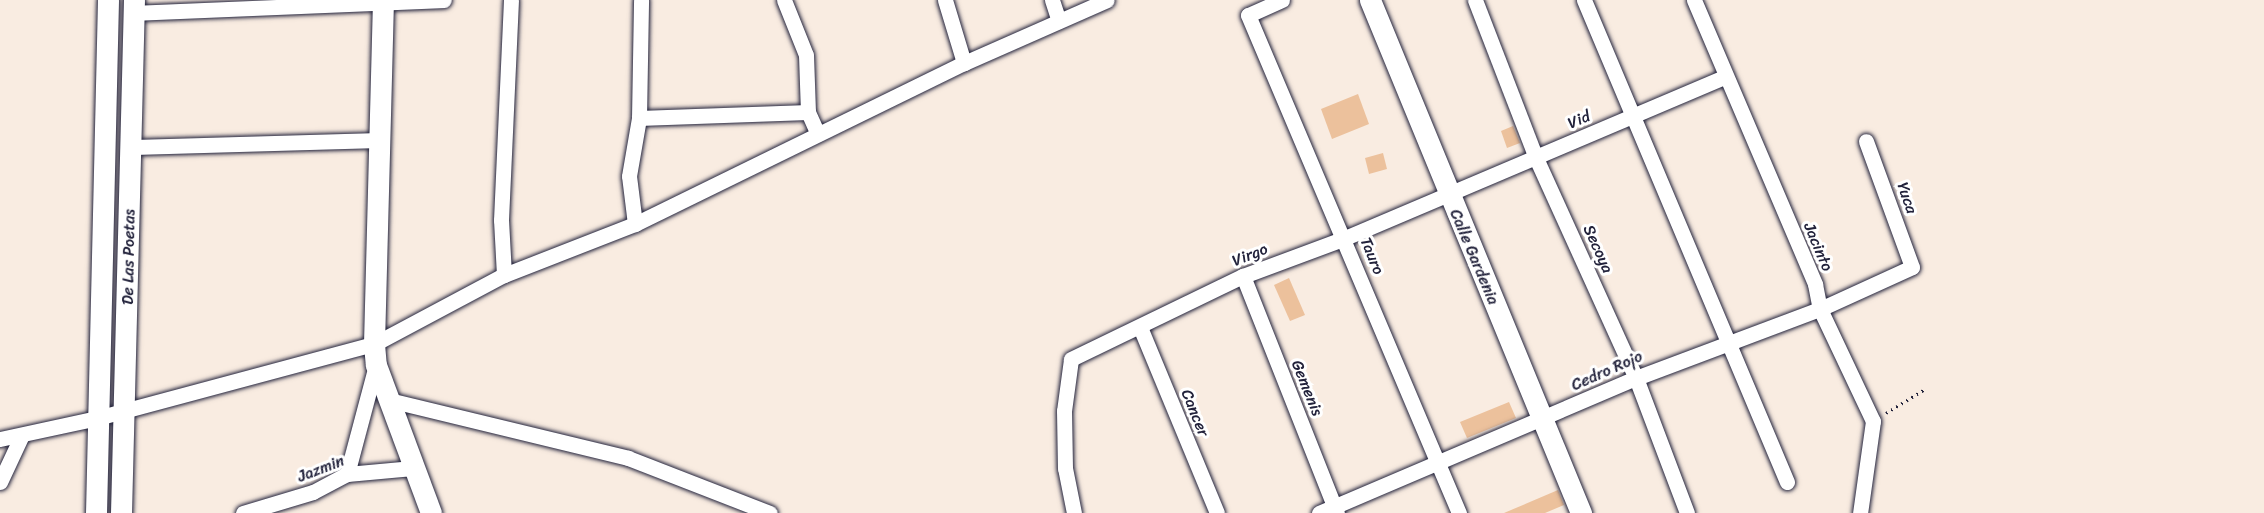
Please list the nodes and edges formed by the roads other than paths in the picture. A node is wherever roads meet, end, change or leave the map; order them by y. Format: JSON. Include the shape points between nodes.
{"nodes":[{"id":1,"x":108,"y":0,"type":"edge"},
{"id":2,"x":444,"y":0,"type":"edge"},
{"id":3,"x":511,"y":0,"type":"edge"},
{"id":4,"x":641,"y":0,"type":"edge"},
{"id":5,"x":783,"y":0,"type":"edge"},
{"id":6,"x":945,"y":0,"type":"edge"},
{"id":7,"x":1052,"y":0,"type":"edge"},
{"id":8,"x":1107,"y":0,"type":"edge"},
{"id":9,"x":1282,"y":0,"type":"edge"},
{"id":10,"x":1370,"y":0,"type":"edge"},
{"id":11,"x":1475,"y":0,"type":"edge"},
{"id":12,"x":1584,"y":0,"type":"edge"},
{"id":13,"x":1694,"y":0,"type":"edge"},
{"id":14,"x":383,"y":3,"type":"edge"},
{"id":15,"x":133,"y":7,"type":"edge"},
{"id":16,"x":1059,"y":21,"type":"junction"},
{"id":17,"x":964,"y":63,"type":"junction"},
{"id":18,"x":1725,"y":76,"type":"junction"},
{"id":19,"x":808,"y":112,"type":"junction"},
{"id":20,"x":1633,"y":117,"type":"junction"},
{"id":21,"x":639,"y":118,"type":"junction"},
{"id":22,"x":819,"y":134,"type":"junction"},
{"id":23,"x":381,"y":140,"type":"junction"},
{"id":24,"x":1866,"y":141,"type":"dead end"},
{"id":25,"x":132,"y":147,"type":"junction"},
{"id":26,"x":1536,"y":158,"type":"junction"},
{"id":27,"x":1447,"y":195,"type":"junction"},
{"id":28,"x":635,"y":224,"type":"junction"},
{"id":29,"x":1346,"y":238,"type":"junction"},
{"id":30,"x":1912,"y":267,"type":"joint"},
{"id":31,"x":504,"y":275,"type":"junction"},
{"id":32,"x":1243,"y":276,"type":"junction"},
{"id":33,"x":1820,"y":309,"type":"junction"},
{"id":34,"x":1140,"y":327,"type":"junction"},
{"id":35,"x":1729,"y":340,"type":"junction"},
{"id":36,"x":374,"y":344,"type":"junction"},
{"id":37,"x":376,"y":365,"type":"junction"},
{"id":38,"x":1636,"y":378,"type":"junction"},
{"id":39,"x":389,"y":400,"type":"junction"},
{"id":40,"x":125,"y":408,"type":"junction"},
{"id":41,"x":97,"y":418,"type":"junction"},
{"id":42,"x":1544,"y":419,"type":"junction"},
{"id":43,"x":22,"y":435,"type":"junction"},
{"id":44,"x":0,"y":439,"type":"edge"},
{"id":45,"x":1438,"y":464,"type":"junction"},
{"id":46,"x":413,"y":468,"type":"junction"},
{"id":47,"x":346,"y":474,"type":"junction"},
{"id":48,"x":0,"y":482,"type":"edge"},
{"id":49,"x":1787,"y":482,"type":"dead end"},
{"id":50,"x":423,"y":506,"type":"edge"},
{"id":51,"x":1335,"y":510,"type":"edge"},
{"id":52,"x":96,"y":513,"type":"edge"},
{"id":53,"x":121,"y":513,"type":"edge"},
{"id":54,"x":243,"y":513,"type":"edge"},
{"id":55,"x":770,"y":513,"type":"edge"},
{"id":56,"x":1074,"y":513,"type":"edge"},
{"id":57,"x":1217,"y":513,"type":"edge"},
{"id":58,"x":1318,"y":513,"type":"edge"},
{"id":59,"x":1459,"y":513,"type":"edge"},
{"id":60,"x":1581,"y":513,"type":"edge"},
{"id":61,"x":1688,"y":513,"type":"edge"},
{"id":62,"x":1860,"y":513,"type":"edge"}],
"edges":[{"from":1,"to":41,"type":"street","name":"De Las Poetas"},
{"from":2,"to":14,"type":"street"},
{"from":3,"to":31,"type":"street","via":[[501,220]]},
{"from":4,"to":21,"type":"street"},
{"from":5,"to":19,"type":"street","via":[[806,55]]},
{"from":6,"to":17,"type":"street"},
{"from":7,"to":16,"type":"street"},
{"from":8,"to":16,"type":"street"},
{"from":9,"to":29,"type":"street","name":"Tauro","via":[[1248,15]]},
{"from":10,"to":27,"type":"street","name":"Calle Gardenia"},
{"from":11,"to":26,"type":"street","name":"Secoya"},
{"from":12,"to":20,"type":"street"},
{"from":13,"to":18,"type":"street","name":"Jacinto"},
{"from":14,"to":15,"type":"street"},
{"from":14,"to":23,"type":"street"},
{"from":15,"to":25,"type":"street","name":"De Las Poetas"},
{"from":16,"to":17,"type":"street"},
{"from":17,"to":22,"type":"street"},
{"from":18,"to":20,"type":"street","name":"Vid"},
{"from":18,"to":33,"type":"street","name":"Jacinto","via":[[1815,284]]},
{"from":19,"to":21,"type":"street"},
{"from":19,"to":22,"type":"street"},
{"from":20,"to":26,"type":"street","name":"Vid"},
{"from":20,"to":35,"type":"street"},
{"from":21,"to":28,"type":"street","via":[[629,176]]},
{"from":22,"to":28,"type":"street"},
{"from":23,"to":25,"type":"street"},
{"from":23,"to":36,"type":"street"},
{"from":24,"to":30,"type":"street","name":"Yuca"},
{"from":25,"to":40,"type":"street","name":"De Las Poetas"},
{"from":26,"to":27,"type":"street","name":"Vid"},
{"from":26,"to":38,"type":"street","name":"Secoya"},
{"from":27,"to":29,"type":"street","name":"Virgo"},
{"from":27,"to":42,"type":"street","name":"Calle Gardenia"},
{"from":28,"to":31,"type":"street"},
{"from":29,"to":32,"type":"street","name":"Virgo"},
{"from":29,"to":45,"type":"street","name":"Tauro"},
{"from":30,"to":33,"type":"street","name":"Cedro Rojo"},
{"from":31,"to":36,"type":"street"},
{"from":32,"to":34,"type":"street","name":"Virgo"},
{"from":32,"to":51,"type":"street","name":"Gemenis"},
{"from":33,"to":35,"type":"street","name":"Cedro Rojo"},
{"from":33,"to":62,"type":"street","name":"Jacinto","via":[[1874,421]]},
{"from":34,"to":56,"type":"street","name":"Virgo","via":[[1071,359],[1064,411],[1065,468]]},
{"from":34,"to":57,"type":"street","name":"Cancer"},
{"from":35,"to":38,"type":"street","name":"Cedro Rojo"},
{"from":35,"to":49,"type":"street"},
{"from":36,"to":37,"type":"street"},
{"from":36,"to":40,"type":"street"},
{"from":37,"to":39,"type":"street"},
{"from":37,"to":47,"type":"street"},
{"from":38,"to":42,"type":"street","name":"Cedro Rojo"},
{"from":38,"to":61,"type":"street","name":"Secoya"},
{"from":39,"to":46,"type":"street"},
{"from":39,"to":55,"type":"street","via":[[628,458]]},
{"from":40,"to":41,"type":"street"},
{"from":40,"to":53,"type":"street","name":"De Las Poetas"},
{"from":41,"to":43,"type":"street"},
{"from":41,"to":52,"type":"street","name":"De Las Poetas"},
{"from":42,"to":45,"type":"street","name":"Cedro Rojo"},
{"from":42,"to":60,"type":"street","name":"Calle Gardenia"},
{"from":43,"to":44,"type":"street"},
{"from":43,"to":48,"type":"street"},
{"from":45,"to":51,"type":"street","name":"Cedro Rojo"},
{"from":45,"to":59,"type":"street","name":"Tauro"},
{"from":46,"to":47,"type":"street","name":"Jazmin"},
{"from":46,"to":50,"type":"street"},
{"from":47,"to":54,"type":"street","name":"Jazmin","via":[[313,492]]},
{"from":51,"to":58,"type":"street","name":"Cedro Rojo"}]}
